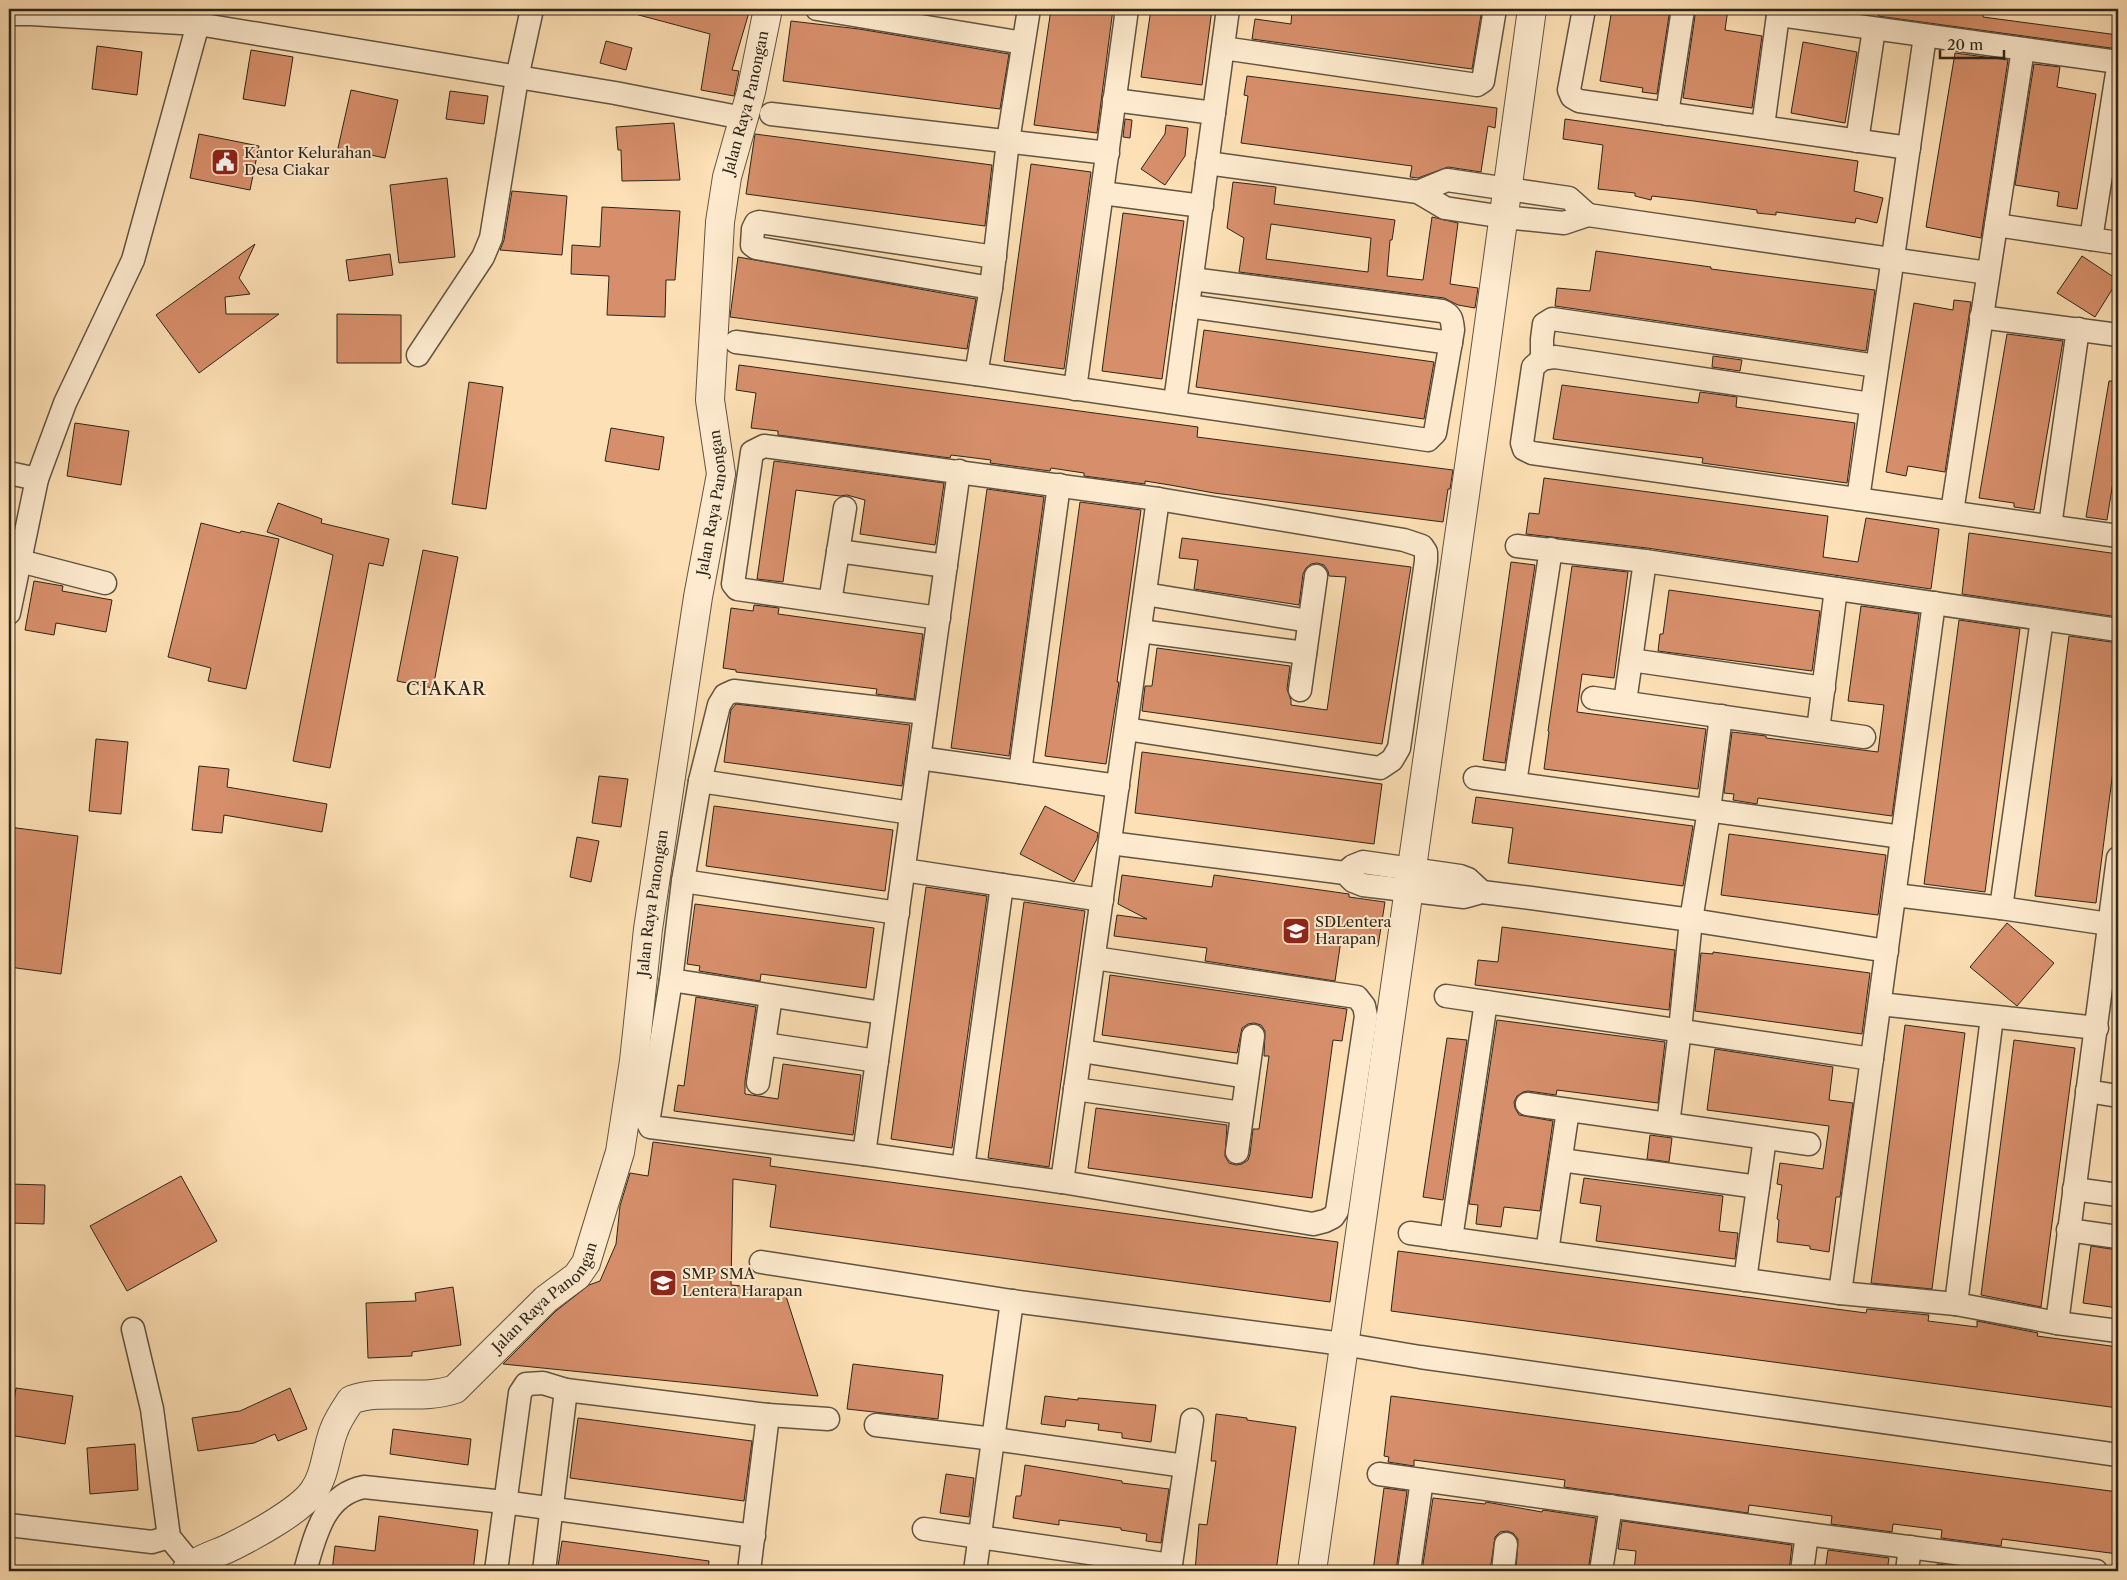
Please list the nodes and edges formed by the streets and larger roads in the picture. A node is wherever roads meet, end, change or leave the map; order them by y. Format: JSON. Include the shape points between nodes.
{"nodes":[{"id":1,"x":532,"y":9,"type":"edge"},
{"id":2,"x":768,"y":9,"type":"edge"},
{"id":3,"x":816,"y":9,"type":"edge"},
{"id":4,"x":1029,"y":9,"type":"edge"},
{"id":5,"x":1127,"y":9,"type":"edge"},
{"id":6,"x":1228,"y":9,"type":"edge"},
{"id":7,"x":1495,"y":9,"type":"edge"},
{"id":8,"x":1532,"y":9,"type":"edge"},
{"id":9,"x":1584,"y":9,"type":"edge"},
{"id":10,"x":1683,"y":9,"type":"edge"},
{"id":11,"x":1778,"y":12,"type":"edge"},
{"id":12,"x":9,"y":14,"type":"edge"},
{"id":13,"x":1830,"y":16,"type":"edge"},
{"id":14,"x":198,"y":24,"type":"junction"},
{"id":15,"x":1874,"y":29,"type":"junction"},
{"id":16,"x":1925,"y":36,"type":"junction"},
{"id":17,"x":1023,"y":43,"type":"junction"},
{"id":18,"x":1223,"y":48,"type":"junction"},
{"id":19,"x":2023,"y":49,"type":"junction"},
{"id":20,"x":2118,"y":62,"type":"edge"},
{"id":21,"x":2118,"y":68,"type":"edge"},
{"id":22,"x":517,"y":78,"type":"junction"},
{"id":23,"x":1114,"y":100,"type":"junction"},
{"id":24,"x":1214,"y":113,"type":"junction"},
{"id":25,"x":771,"y":114,"type":"dead end"},
{"id":26,"x":1667,"y":114,"type":"junction"},
{"id":27,"x":743,"y":118,"type":"junction"},
{"id":28,"x":1763,"y":126,"type":"junction"},
{"id":29,"x":1008,"y":141,"type":"junction"},
{"id":30,"x":1858,"y":141,"type":"junction"},
{"id":31,"x":1909,"y":148,"type":"junction"},
{"id":32,"x":1108,"y":153,"type":"junction"},
{"id":33,"x":1207,"y":163,"type":"junction"},
{"id":34,"x":1516,"y":191,"type":"junction"},
{"id":35,"x":1418,"y":192,"type":"junction"},
{"id":36,"x":1102,"y":193,"type":"junction"},
{"id":37,"x":1202,"y":206,"type":"junction"},
{"id":38,"x":1588,"y":215,"type":"junction"},
{"id":39,"x":1513,"y":218,"type":"junction"},
{"id":40,"x":1996,"y":224,"type":"junction"},
{"id":41,"x":2091,"y":239,"type":"junction"},
{"id":42,"x":2118,"y":243,"type":"edge"},
{"id":43,"x":995,"y":257,"type":"junction"},
{"id":44,"x":1892,"y":260,"type":"junction"},
{"id":45,"x":1988,"y":273,"type":"junction"},
{"id":46,"x":1192,"y":279,"type":"junction"},
{"id":47,"x":991,"y":288,"type":"junction"},
{"id":48,"x":1188,"y":306,"type":"junction"},
{"id":49,"x":1981,"y":317,"type":"junction"},
{"id":50,"x":2078,"y":329,"type":"junction"},
{"id":51,"x":2118,"y":335,"type":"edge"},
{"id":52,"x":736,"y":342,"type":"dead end"},
{"id":53,"x":1451,"y":343,"type":"junction"},
{"id":54,"x":418,"y":355,"type":"dead end"},
{"id":55,"x":1542,"y":358,"type":"junction"},
{"id":56,"x":1877,"y":366,"type":"junction"},
{"id":57,"x":976,"y":374,"type":"junction"},
{"id":58,"x":1075,"y":389,"type":"junction"},
{"id":59,"x":1175,"y":402,"type":"junction"},
{"id":60,"x":1871,"y":404,"type":"junction"},
{"id":61,"x":959,"y":470,"type":"junction"},
{"id":62,"x":9,"y":473,"type":"edge"},
{"id":63,"x":37,"y":479,"type":"junction"},
{"id":64,"x":1059,"y":485,"type":"junction"},
{"id":65,"x":1158,"y":499,"type":"junction"},
{"id":66,"x":1858,"y":499,"type":"junction"},
{"id":67,"x":845,"y":508,"type":"dead end"},
{"id":68,"x":1952,"y":512,"type":"junction"},
{"id":69,"x":2050,"y":526,"type":"junction"},
{"id":70,"x":2118,"y":536,"type":"edge"},
{"id":71,"x":1516,"y":546,"type":"dead end"},
{"id":72,"x":1550,"y":549,"type":"junction"},
{"id":73,"x":838,"y":551,"type":"junction"},
{"id":74,"x":20,"y":561,"type":"junction"},
{"id":75,"x":1645,"y":561,"type":"junction"},
{"id":76,"x":946,"y":566,"type":"junction"},
{"id":77,"x":1316,"y":576,"type":"dead end"},
{"id":78,"x":105,"y":583,"type":"dead end"},
{"id":79,"x":1836,"y":589,"type":"junction"},
{"id":80,"x":1145,"y":594,"type":"junction"},
{"id":81,"x":830,"y":602,"type":"junction"},
{"id":82,"x":1934,"y":603,"type":"junction"},
{"id":83,"x":9,"y":613,"type":"edge"},
{"id":84,"x":939,"y":618,"type":"junction"},
{"id":85,"x":2042,"y":619,"type":"junction"},
{"id":86,"x":1310,"y":621,"type":"junction"},
{"id":87,"x":2118,"y":630,"type":"edge"},
{"id":88,"x":1140,"y":631,"type":"junction"},
{"id":89,"x":1305,"y":653,"type":"junction"},
{"id":90,"x":1631,"y":660,"type":"junction"},
{"id":91,"x":1824,"y":688,"type":"junction"},
{"id":92,"x":1300,"y":690,"type":"dead end"},
{"id":93,"x":1593,"y":698,"type":"dead end"},
{"id":94,"x":1625,"y":702,"type":"junction"},
{"id":95,"x":925,"y":713,"type":"junction"},
{"id":96,"x":1721,"y":716,"type":"junction"},
{"id":97,"x":1126,"y":729,"type":"junction"},
{"id":98,"x":1818,"y":730,"type":"junction"},
{"id":99,"x":1864,"y":737,"type":"dead end"},
{"id":100,"x":919,"y":758,"type":"junction"},
{"id":101,"x":1020,"y":772,"type":"junction"},
{"id":102,"x":1475,"y":778,"type":"dead end"},
{"id":103,"x":700,"y":781,"type":"junction"},
{"id":104,"x":1515,"y":783,"type":"junction"},
{"id":105,"x":1118,"y":786,"type":"junction"},
{"id":106,"x":1709,"y":810,"type":"junction"},
{"id":107,"x":911,"y":814,"type":"junction"},
{"id":108,"x":1902,"y":837,"type":"junction"},
{"id":109,"x":1110,"y":843,"type":"junction"},
{"id":110,"x":2118,"y":867,"type":"edge"},
{"id":111,"x":904,"y":870,"type":"junction"},
{"id":112,"x":683,"y":881,"type":"junction"},
{"id":113,"x":1421,"y":882,"type":"junction"},
{"id":114,"x":1002,"y":885,"type":"junction"},
{"id":115,"x":1895,"y":895,"type":"junction"},
{"id":116,"x":1102,"y":900,"type":"junction"},
{"id":117,"x":2001,"y":908,"type":"junction"},
{"id":118,"x":898,"y":913,"type":"junction"},
{"id":119,"x":1691,"y":920,"type":"junction"},
{"id":120,"x":2109,"y":924,"type":"junction"},
{"id":121,"x":1887,"y":951,"type":"junction"},
{"id":122,"x":1094,"y":958,"type":"junction"},
{"id":123,"x":2110,"y":978,"type":"edge"},
{"id":124,"x":671,"y":980,"type":"junction"},
{"id":125,"x":771,"y":996,"type":"junction"},
{"id":126,"x":1446,"y":996,"type":"dead end"},
{"id":127,"x":1486,"y":1002,"type":"junction"},
{"id":128,"x":1880,"y":1004,"type":"junction"},
{"id":129,"x":883,"y":1013,"type":"junction"},
{"id":130,"x":1992,"y":1017,"type":"junction"},
{"id":131,"x":2097,"y":1028,"type":"junction"},
{"id":132,"x":1680,"y":1030,"type":"junction"},
{"id":133,"x":1253,"y":1036,"type":"dead end"},
{"id":134,"x":764,"y":1044,"type":"junction"},
{"id":135,"x":1081,"y":1051,"type":"junction"},
{"id":136,"x":1872,"y":1059,"type":"junction"},
{"id":137,"x":877,"y":1061,"type":"junction"},
{"id":138,"x":1247,"y":1077,"type":"junction"},
{"id":139,"x":758,"y":1083,"type":"dead end"},
{"id":140,"x":1075,"y":1089,"type":"junction"},
{"id":141,"x":2087,"y":1092,"type":"junction"},
{"id":142,"x":2118,"y":1096,"type":"edge"},
{"id":143,"x":1527,"y":1104,"type":"dead end"},
{"id":144,"x":1568,"y":1110,"type":"junction"},
{"id":145,"x":1242,"y":1113,"type":"junction"},
{"id":146,"x":1668,"y":1124,"type":"junction"},
{"id":147,"x":1765,"y":1138,"type":"junction"},
{"id":148,"x":1809,"y":1144,"type":"dead end"},
{"id":149,"x":1237,"y":1152,"type":"dead end"},
{"id":150,"x":864,"y":1154,"type":"junction"},
{"id":151,"x":1561,"y":1160,"type":"junction"},
{"id":152,"x":963,"y":1168,"type":"junction"},
{"id":153,"x":1062,"y":1182,"type":"junction"},
{"id":154,"x":1758,"y":1188,"type":"junction"},
{"id":155,"x":2074,"y":1189,"type":"junction"},
{"id":156,"x":2118,"y":1196,"type":"edge"},
{"id":157,"x":2068,"y":1230,"type":"junction"},
{"id":158,"x":1410,"y":1233,"type":"dead end"},
{"id":159,"x":2118,"y":1237,"type":"edge"},
{"id":160,"x":1452,"y":1239,"type":"junction"},
{"id":161,"x":1547,"y":1252,"type":"junction"},
{"id":162,"x":761,"y":1262,"type":"dead end"},
{"id":163,"x":1745,"y":1280,"type":"junction"},
{"id":164,"x":1840,"y":1293,"type":"junction"},
{"id":165,"x":1012,"y":1302,"type":"junction"},
{"id":166,"x":1956,"y":1304,"type":"junction"},
{"id":167,"x":2057,"y":1323,"type":"junction"},
{"id":168,"x":133,"y":1329,"type":"dead end"},
{"id":169,"x":2118,"y":1331,"type":"edge"},
{"id":170,"x":1354,"y":1346,"type":"junction"},
{"id":171,"x":566,"y":1390,"type":"junction"},
{"id":172,"x":768,"y":1415,"type":"junction"},
{"id":173,"x":828,"y":1419,"type":"dead end"},
{"id":174,"x":1192,"y":1420,"type":"dead end"},
{"id":175,"x":876,"y":1425,"type":"dead end"},
{"id":176,"x":994,"y":1439,"type":"junction"},
{"id":177,"x":2118,"y":1455,"type":"edge"},
{"id":178,"x":1185,"y":1466,"type":"junction"},
{"id":179,"x":1379,"y":1474,"type":"dead end"},
{"id":180,"x":1422,"y":1480,"type":"junction"},
{"id":181,"x":504,"y":1502,"type":"junction"},
{"id":182,"x":1611,"y":1506,"type":"junction"},
{"id":183,"x":551,"y":1508,"type":"junction"},
{"id":184,"x":9,"y":1526,"type":"edge"},
{"id":185,"x":924,"y":1529,"type":"dead end"},
{"id":186,"x":1807,"y":1534,"type":"junction"},
{"id":187,"x":754,"y":1536,"type":"junction"},
{"id":188,"x":980,"y":1536,"type":"junction"},
{"id":189,"x":169,"y":1537,"type":"junction"},
{"id":190,"x":1506,"y":1544,"type":"dead end"},
{"id":191,"x":1910,"y":1547,"type":"junction"},
{"id":192,"x":2021,"y":1566,"type":"edge"},
{"id":193,"x":189,"y":1568,"type":"edge"},
{"id":194,"x":1170,"y":1568,"type":"edge"},
{"id":195,"x":305,"y":1571,"type":"edge"},
{"id":196,"x":496,"y":1571,"type":"edge"},
{"id":197,"x":544,"y":1571,"type":"edge"},
{"id":198,"x":749,"y":1571,"type":"edge"},
{"id":199,"x":975,"y":1571,"type":"edge"},
{"id":200,"x":1312,"y":1571,"type":"edge"},
{"id":201,"x":1409,"y":1571,"type":"edge"},
{"id":202,"x":1503,"y":1571,"type":"edge"},
{"id":203,"x":1601,"y":1571,"type":"edge"},
{"id":204,"x":1802,"y":1571,"type":"edge"},
{"id":205,"x":1907,"y":1571,"type":"edge"},
{"id":206,"x":2096,"y":1571,"type":"edge"}],
"edges":[{"from":1,"to":22,"type":"street"},
{"from":2,"to":27,"type":"street","name":"Jalan Raya Panongan"},
{"from":3,"to":17,"type":"street"},
{"from":4,"to":17,"type":"street"},
{"from":5,"to":23,"type":"street"},
{"from":6,"to":18,"type":"street"},
{"from":7,"to":18,"type":"street","via":[[1483,81],[1477,86]]},
{"from":8,"to":34,"type":"street"},
{"from":9,"to":26,"type":"street","via":[[1570,90],[1572,97]]},
{"from":10,"to":26,"type":"street"},
{"from":11,"to":13,"type":"street"},
{"from":11,"to":28,"type":"street"},
{"from":12,"to":14,"type":"street"},
{"from":13,"to":15,"type":"street"},
{"from":14,"to":22,"type":"street"},
{"from":14,"to":63,"type":"street","via":[[132,260],[65,402]]},
{"from":15,"to":16,"type":"street"},
{"from":15,"to":30,"type":"street"},
{"from":16,"to":19,"type":"street"},
{"from":16,"to":31,"type":"street"},
{"from":17,"to":29,"type":"street"},
{"from":18,"to":24,"type":"street"},
{"from":19,"to":20,"type":"street"},
{"from":19,"to":40,"type":"street"},
{"from":21,"to":41,"type":"street"},
{"from":22,"to":27,"type":"street"},
{"from":22,"to":54,"type":"street","via":[[491,238],[483,257]]},
{"from":23,"to":24,"type":"street"},
{"from":23,"to":32,"type":"street"},
{"from":24,"to":33,"type":"street"},
{"from":25,"to":29,"type":"street"},
{"from":26,"to":28,"type":"street"},
{"from":27,"to":193,"type":"street","name":"Jalan Raya Panongan","via":[[727,178],[720,222],[710,400],[721,474],[698,597],[654,890],[620,1152],[586,1263],[577,1276],[540,1305],[456,1389],[437,1394],[368,1396],[351,1400],[334,1430],[313,1492],[264,1529]]},
{"from":28,"to":30,"type":"street"},
{"from":29,"to":32,"type":"street"},
{"from":29,"to":43,"type":"street"},
{"from":30,"to":31,"type":"street"},
{"from":31,"to":44,"type":"street"},
{"from":32,"to":36,"type":"street"},
{"from":33,"to":35,"type":"street"},
{"from":33,"to":37,"type":"street"},
{"from":34,"to":35,"type":"street","via":[[1447,180]]},
{"from":34,"to":38,"type":"street","via":[[1569,198]]},
{"from":34,"to":39,"type":"street"},
{"from":35,"to":39,"type":"street","via":[[1445,208]]},
{"from":36,"to":37,"type":"street"},
{"from":36,"to":58,"type":"street"},
{"from":37,"to":46,"type":"street"},
{"from":38,"to":39,"type":"street","via":[[1564,223]]},
{"from":38,"to":44,"type":"street"},
{"from":39,"to":113,"type":"street"},
{"from":40,"to":41,"type":"street"},
{"from":40,"to":45,"type":"street"},
{"from":41,"to":42,"type":"street"},
{"from":43,"to":47,"type":"street"},
{"from":43,"to":47,"type":"street","via":[[759,222],[753,229],[752,245],[756,248]]},
{"from":44,"to":45,"type":"street"},
{"from":44,"to":56,"type":"street"},
{"from":45,"to":49,"type":"street"},
{"from":46,"to":48,"type":"street"},
{"from":46,"to":53,"type":"street","via":[[1442,311],[1451,317]]},
{"from":47,"to":57,"type":"street"},
{"from":48,"to":53,"type":"street"},
{"from":48,"to":59,"type":"street"},
{"from":49,"to":50,"type":"street"},
{"from":49,"to":68,"type":"street"},
{"from":50,"to":51,"type":"street"},
{"from":50,"to":69,"type":"street"},
{"from":52,"to":57,"type":"street"},
{"from":53,"to":59,"type":"street","via":[[1435,433],[1428,440]]},
{"from":55,"to":56,"type":"street","via":[[1544,324],[1552,320]]},
{"from":55,"to":60,"type":"street","via":[[1555,357]]},
{"from":55,"to":66,"type":"street","via":[[1534,367],[1522,437],[1524,449]]},
{"from":56,"to":60,"type":"street"},
{"from":57,"to":58,"type":"street"},
{"from":58,"to":59,"type":"street"},
{"from":60,"to":66,"type":"street"},
{"from":61,"to":64,"type":"street"},
{"from":61,"to":76,"type":"street"},
{"from":61,"to":81,"type":"street","via":[[764,446],[752,452],[735,587]]},
{"from":62,"to":63,"type":"street"},
{"from":63,"to":74,"type":"street"},
{"from":64,"to":65,"type":"street"},
{"from":64,"to":101,"type":"street"},
{"from":65,"to":80,"type":"street"},
{"from":65,"to":97,"type":"street","via":[[1404,540],[1422,546],[1426,561],[1400,748],[1392,760],[1380,768]]},
{"from":66,"to":68,"type":"street"},
{"from":67,"to":73,"type":"street"},
{"from":68,"to":69,"type":"street"},
{"from":69,"to":70,"type":"street"},
{"from":71,"to":72,"type":"street"},
{"from":72,"to":75,"type":"street"},
{"from":72,"to":104,"type":"street"},
{"from":73,"to":76,"type":"street"},
{"from":73,"to":81,"type":"street"},
{"from":74,"to":78,"type":"street"},
{"from":74,"to":83,"type":"street"},
{"from":75,"to":79,"type":"street"},
{"from":75,"to":90,"type":"street"},
{"from":76,"to":84,"type":"street"},
{"from":77,"to":86,"type":"street"},
{"from":79,"to":82,"type":"street"},
{"from":79,"to":91,"type":"street"},
{"from":80,"to":86,"type":"street"},
{"from":80,"to":88,"type":"street"},
{"from":81,"to":84,"type":"street"},
{"from":82,"to":85,"type":"street"},
{"from":82,"to":108,"type":"street"},
{"from":84,"to":95,"type":"street"},
{"from":85,"to":87,"type":"street"},
{"from":85,"to":117,"type":"street"},
{"from":86,"to":89,"type":"street"},
{"from":88,"to":89,"type":"street"},
{"from":88,"to":97,"type":"street"},
{"from":89,"to":92,"type":"street"},
{"from":90,"to":91,"type":"street"},
{"from":90,"to":94,"type":"street"},
{"from":91,"to":98,"type":"street"},
{"from":93,"to":94,"type":"street"},
{"from":94,"to":96,"type":"street"},
{"from":95,"to":100,"type":"street"},
{"from":95,"to":103,"type":"street","via":[[734,691],[725,695],[719,705]]},
{"from":96,"to":98,"type":"street"},
{"from":96,"to":106,"type":"street"},
{"from":97,"to":105,"type":"street"},
{"from":98,"to":99,"type":"street"},
{"from":100,"to":101,"type":"street"},
{"from":100,"to":107,"type":"street"},
{"from":101,"to":105,"type":"street"},
{"from":102,"to":104,"type":"street"},
{"from":103,"to":107,"type":"street"},
{"from":103,"to":112,"type":"street"},
{"from":104,"to":106,"type":"street"},
{"from":105,"to":109,"type":"street"},
{"from":106,"to":108,"type":"street"},
{"from":106,"to":119,"type":"street"},
{"from":107,"to":111,"type":"street"},
{"from":108,"to":115,"type":"street"},
{"from":109,"to":113,"type":"street","via":[[1344,873],[1363,862]]},
{"from":109,"to":116,"type":"street"},
{"from":110,"to":120,"type":"street"},
{"from":111,"to":114,"type":"street"},
{"from":111,"to":118,"type":"street"},
{"from":112,"to":118,"type":"street"},
{"from":112,"to":124,"type":"street"},
{"from":113,"to":119,"type":"street","via":[[1458,886],[1464,898],[1482,892]]},
{"from":113,"to":170,"type":"street"},
{"from":114,"to":116,"type":"street"},
{"from":114,"to":152,"type":"street"},
{"from":115,"to":117,"type":"street"},
{"from":115,"to":121,"type":"street"},
{"from":116,"to":122,"type":"street"},
{"from":117,"to":120,"type":"street"},
{"from":118,"to":129,"type":"street"},
{"from":119,"to":121,"type":"street"},
{"from":119,"to":132,"type":"street"},
{"from":120,"to":123,"type":"street"},
{"from":121,"to":128,"type":"street"},
{"from":122,"to":135,"type":"street"},
{"from":122,"to":153,"type":"street","via":[[1357,997],[1366,1016],[1337,1211],[1325,1221],[1313,1224]]},
{"from":123,"to":131,"type":"street"},
{"from":124,"to":125,"type":"street"},
{"from":124,"to":150,"type":"street","via":[[650,1127]]},
{"from":125,"to":129,"type":"street"},
{"from":125,"to":134,"type":"street"},
{"from":126,"to":127,"type":"street"},
{"from":127,"to":132,"type":"street"},
{"from":127,"to":160,"type":"street"},
{"from":128,"to":130,"type":"street"},
{"from":128,"to":136,"type":"street"},
{"from":129,"to":137,"type":"street"},
{"from":130,"to":131,"type":"street"},
{"from":130,"to":166,"type":"street"},
{"from":131,"to":141,"type":"street"},
{"from":132,"to":136,"type":"street"},
{"from":132,"to":146,"type":"street"},
{"from":133,"to":138,"type":"street"},
{"from":134,"to":137,"type":"street"},
{"from":134,"to":139,"type":"street"},
{"from":135,"to":138,"type":"street"},
{"from":135,"to":140,"type":"street"},
{"from":136,"to":164,"type":"street"},
{"from":137,"to":150,"type":"street"},
{"from":138,"to":145,"type":"street"},
{"from":140,"to":145,"type":"street"},
{"from":140,"to":153,"type":"street"},
{"from":141,"to":142,"type":"street"},
{"from":141,"to":155,"type":"street"},
{"from":143,"to":144,"type":"street"},
{"from":144,"to":146,"type":"street"},
{"from":144,"to":151,"type":"street"},
{"from":145,"to":149,"type":"street"},
{"from":146,"to":147,"type":"street"},
{"from":147,"to":148,"type":"street"},
{"from":147,"to":154,"type":"street"},
{"from":150,"to":152,"type":"street"},
{"from":151,"to":154,"type":"street"},
{"from":151,"to":161,"type":"street"},
{"from":152,"to":153,"type":"street"},
{"from":154,"to":163,"type":"street"},
{"from":155,"to":156,"type":"street"},
{"from":155,"to":157,"type":"street"},
{"from":157,"to":159,"type":"street"},
{"from":157,"to":167,"type":"street"},
{"from":158,"to":160,"type":"street"},
{"from":160,"to":161,"type":"street"},
{"from":161,"to":163,"type":"street"},
{"from":162,"to":165,"type":"street"},
{"from":163,"to":164,"type":"street"},
{"from":164,"to":166,"type":"street"},
{"from":165,"to":170,"type":"street"},
{"from":165,"to":176,"type":"street"},
{"from":166,"to":167,"type":"street"},
{"from":167,"to":169,"type":"street"},
{"from":168,"to":189,"type":"street","via":[[152,1409]]},
{"from":170,"to":177,"type":"street"},
{"from":170,"to":200,"type":"street"},
{"from":171,"to":172,"type":"street"},
{"from":171,"to":181,"type":"street","via":[[544,1383],[526,1384],[522,1388]]},
{"from":171,"to":183,"type":"street"},
{"from":172,"to":173,"type":"street"},
{"from":172,"to":187,"type":"street"},
{"from":174,"to":178,"type":"street"},
{"from":175,"to":176,"type":"street"},
{"from":176,"to":178,"type":"street"},
{"from":176,"to":188,"type":"street"},
{"from":178,"to":194,"type":"street"},
{"from":179,"to":180,"type":"street"},
{"from":180,"to":182,"type":"street"},
{"from":180,"to":201,"type":"street"},
{"from":181,"to":183,"type":"street"},
{"from":181,"to":195,"type":"street","via":[[364,1487],[355,1489],[330,1509],[318,1527]]},
{"from":181,"to":196,"type":"street"},
{"from":182,"to":186,"type":"street"},
{"from":182,"to":203,"type":"street"},
{"from":183,"to":187,"type":"street"},
{"from":183,"to":197,"type":"street"},
{"from":184,"to":189,"type":"street","via":[[152,1542]]},
{"from":185,"to":188,"type":"street"},
{"from":186,"to":191,"type":"street"},
{"from":186,"to":204,"type":"street"},
{"from":187,"to":198,"type":"street"},
{"from":188,"to":194,"type":"street"},
{"from":188,"to":199,"type":"street"},
{"from":189,"to":193,"type":"street"},
{"from":190,"to":202,"type":"street"},
{"from":191,"to":192,"type":"street"},
{"from":191,"to":205,"type":"street"},
{"from":192,"to":206,"type":"street"}]}
